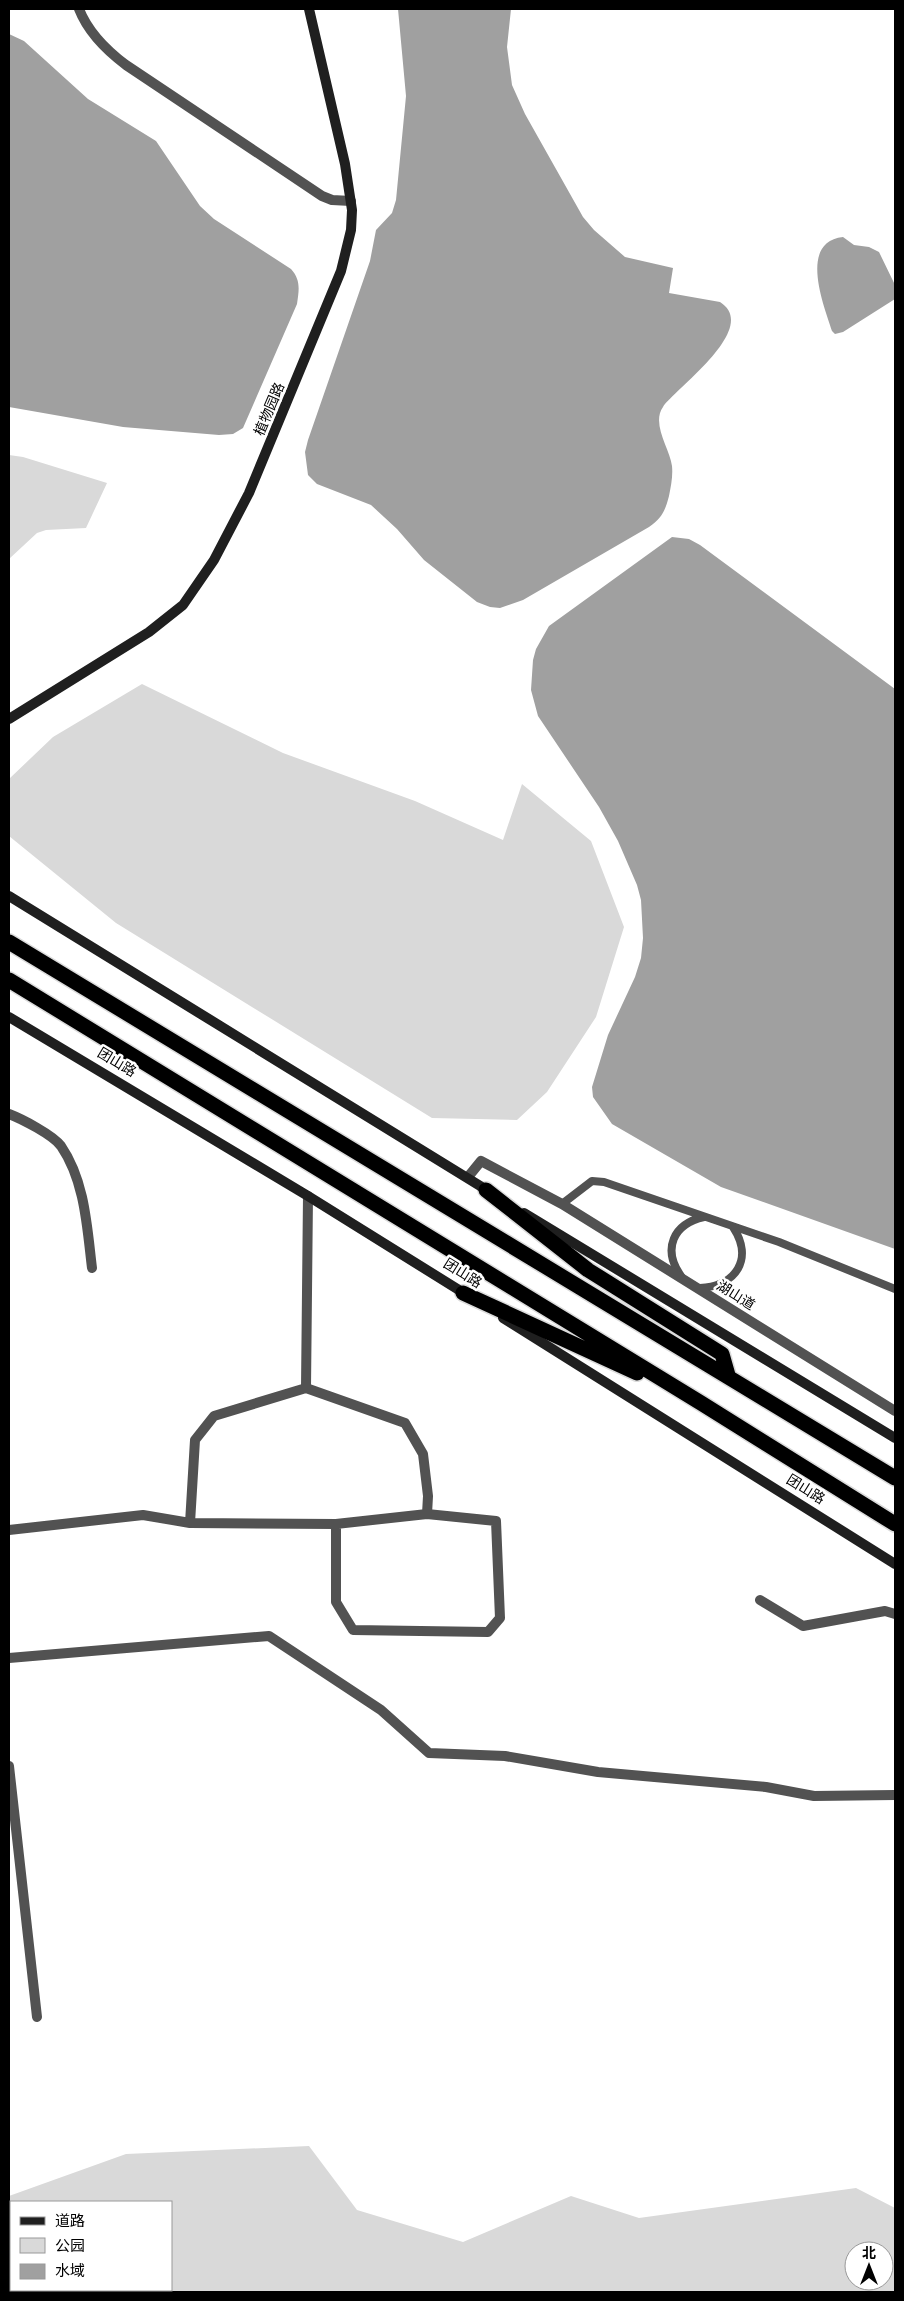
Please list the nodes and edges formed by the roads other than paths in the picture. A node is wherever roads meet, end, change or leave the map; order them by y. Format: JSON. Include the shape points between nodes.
{"nodes":[{"id":1,"x":79,"y":9,"type":"edge"},
{"id":2,"x":309,"y":9,"type":"edge"},
{"id":3,"x":351,"y":201,"type":"junction"},
{"id":4,"x":9,"y":719,"type":"edge"},
{"id":5,"x":9,"y":896,"type":"edge"},
{"id":6,"x":9,"y":942,"type":"edge"},
{"id":7,"x":9,"y":980,"type":"edge"},
{"id":8,"x":9,"y":1017,"type":"edge"},
{"id":9,"x":9,"y":1114,"type":"edge"},
{"id":10,"x":468,"y":1177,"type":"junction"},
{"id":11,"x":486,"y":1190,"type":"junction"},
{"id":12,"x":308,"y":1196,"type":"junction"},
{"id":13,"x":562,"y":1204,"type":"junction"},
{"id":14,"x":704,"y":1217,"type":"junction"},
{"id":15,"x":733,"y":1227,"type":"junction"},
{"id":16,"x":92,"y":1268,"type":"dead end"},
{"id":17,"x":681,"y":1276,"type":"junction"},
{"id":18,"x":700,"y":1288,"type":"junction"},
{"id":19,"x":895,"y":1289,"type":"edge"},
{"id":20,"x":463,"y":1293,"type":"junction"},
{"id":21,"x":728,"y":1375,"type":"junction"},
{"id":22,"x":306,"y":1388,"type":"junction"},
{"id":23,"x":701,"y":1403,"type":"junction"},
{"id":24,"x":895,"y":1411,"type":"edge"},
{"id":25,"x":895,"y":1438,"type":"edge"},
{"id":26,"x":895,"y":1478,"type":"edge"},
{"id":27,"x":427,"y":1514,"type":"junction"},
{"id":28,"x":190,"y":1523,"type":"junction"},
{"id":29,"x":336,"y":1524,"type":"junction"},
{"id":30,"x":895,"y":1524,"type":"edge"},
{"id":31,"x":9,"y":1530,"type":"edge"},
{"id":32,"x":895,"y":1564,"type":"edge"},
{"id":33,"x":760,"y":1600,"type":"dead end"},
{"id":34,"x":895,"y":1614,"type":"edge"},
{"id":35,"x":9,"y":1658,"type":"edge"},
{"id":36,"x":9,"y":1766,"type":"edge"},
{"id":37,"x":895,"y":1795,"type":"edge"},
{"id":38,"x":36,"y":2017,"type":"dead end"}],
"edges":[{"from":1,"to":3,"type":"street","via":[[97,39],[126,66],[322,196]]},
{"from":2,"to":3,"type":"main road","name":"植物园路"},
{"from":3,"to":4,"type":"main road","name":"植物园路","via":[[349,245],[341,271],[249,493],[214,560],[183,605],[169,617]]},
{"from":5,"to":10,"type":"main road"},
{"from":6,"to":21,"type":"highway"},
{"from":7,"to":23,"type":"highway","name":"团山路"},
{"from":8,"to":12,"type":"main road","name":"团山路"},
{"from":9,"to":16,"type":"street","via":[[60,1144],[78,1180]]},
{"from":10,"to":11,"type":"main road"},
{"from":10,"to":13,"type":"street","name":"湖山道","via":[[480,1161]]},
{"from":11,"to":21,"type":"highway","via":[[588,1270],[722,1354]]},
{"from":11,"to":25,"type":"main road"},
{"from":12,"to":20,"type":"main road","name":"团山路"},
{"from":12,"to":22,"type":"street"},
{"from":13,"to":14,"type":"lane","via":[[586,1184],[600,1181]]},
{"from":13,"to":17,"type":"street","name":"湖山道"},
{"from":14,"to":15,"type":"lane"},
{"from":14,"to":17,"type":"lane","via":[[691,1220],[675,1235],[671,1257]]},
{"from":15,"to":18,"type":"lane","via":[[742,1247],[738,1269],[722,1284]]},
{"from":15,"to":19,"type":"lane"},
{"from":17,"to":18,"type":"street","name":"湖山道"},
{"from":18,"to":24,"type":"street","name":"湖山道"},
{"from":20,"to":23,"type":"highway"},
{"from":20,"to":32,"type":"main road","name":"团山路"},
{"from":21,"to":26,"type":"highway"},
{"from":22,"to":27,"type":"street","via":[[405,1423],[423,1454]]},
{"from":22,"to":28,"type":"street","via":[[214,1416],[195,1440]]},
{"from":23,"to":30,"type":"highway","name":"团山路"},
{"from":27,"to":29,"type":"street"},
{"from":27,"to":29,"type":"street","via":[[496,1521],[500,1618],[488,1632],[353,1630],[336,1602]]},
{"from":28,"to":29,"type":"street"},
{"from":28,"to":31,"type":"street","via":[[143,1515]]},
{"from":33,"to":34,"type":"street","via":[[803,1626],[885,1611]]},
{"from":35,"to":37,"type":"street","via":[[269,1636],[381,1710],[429,1753],[505,1756],[598,1772],[766,1787],[814,1796]]},
{"from":36,"to":38,"type":"street"}]}
